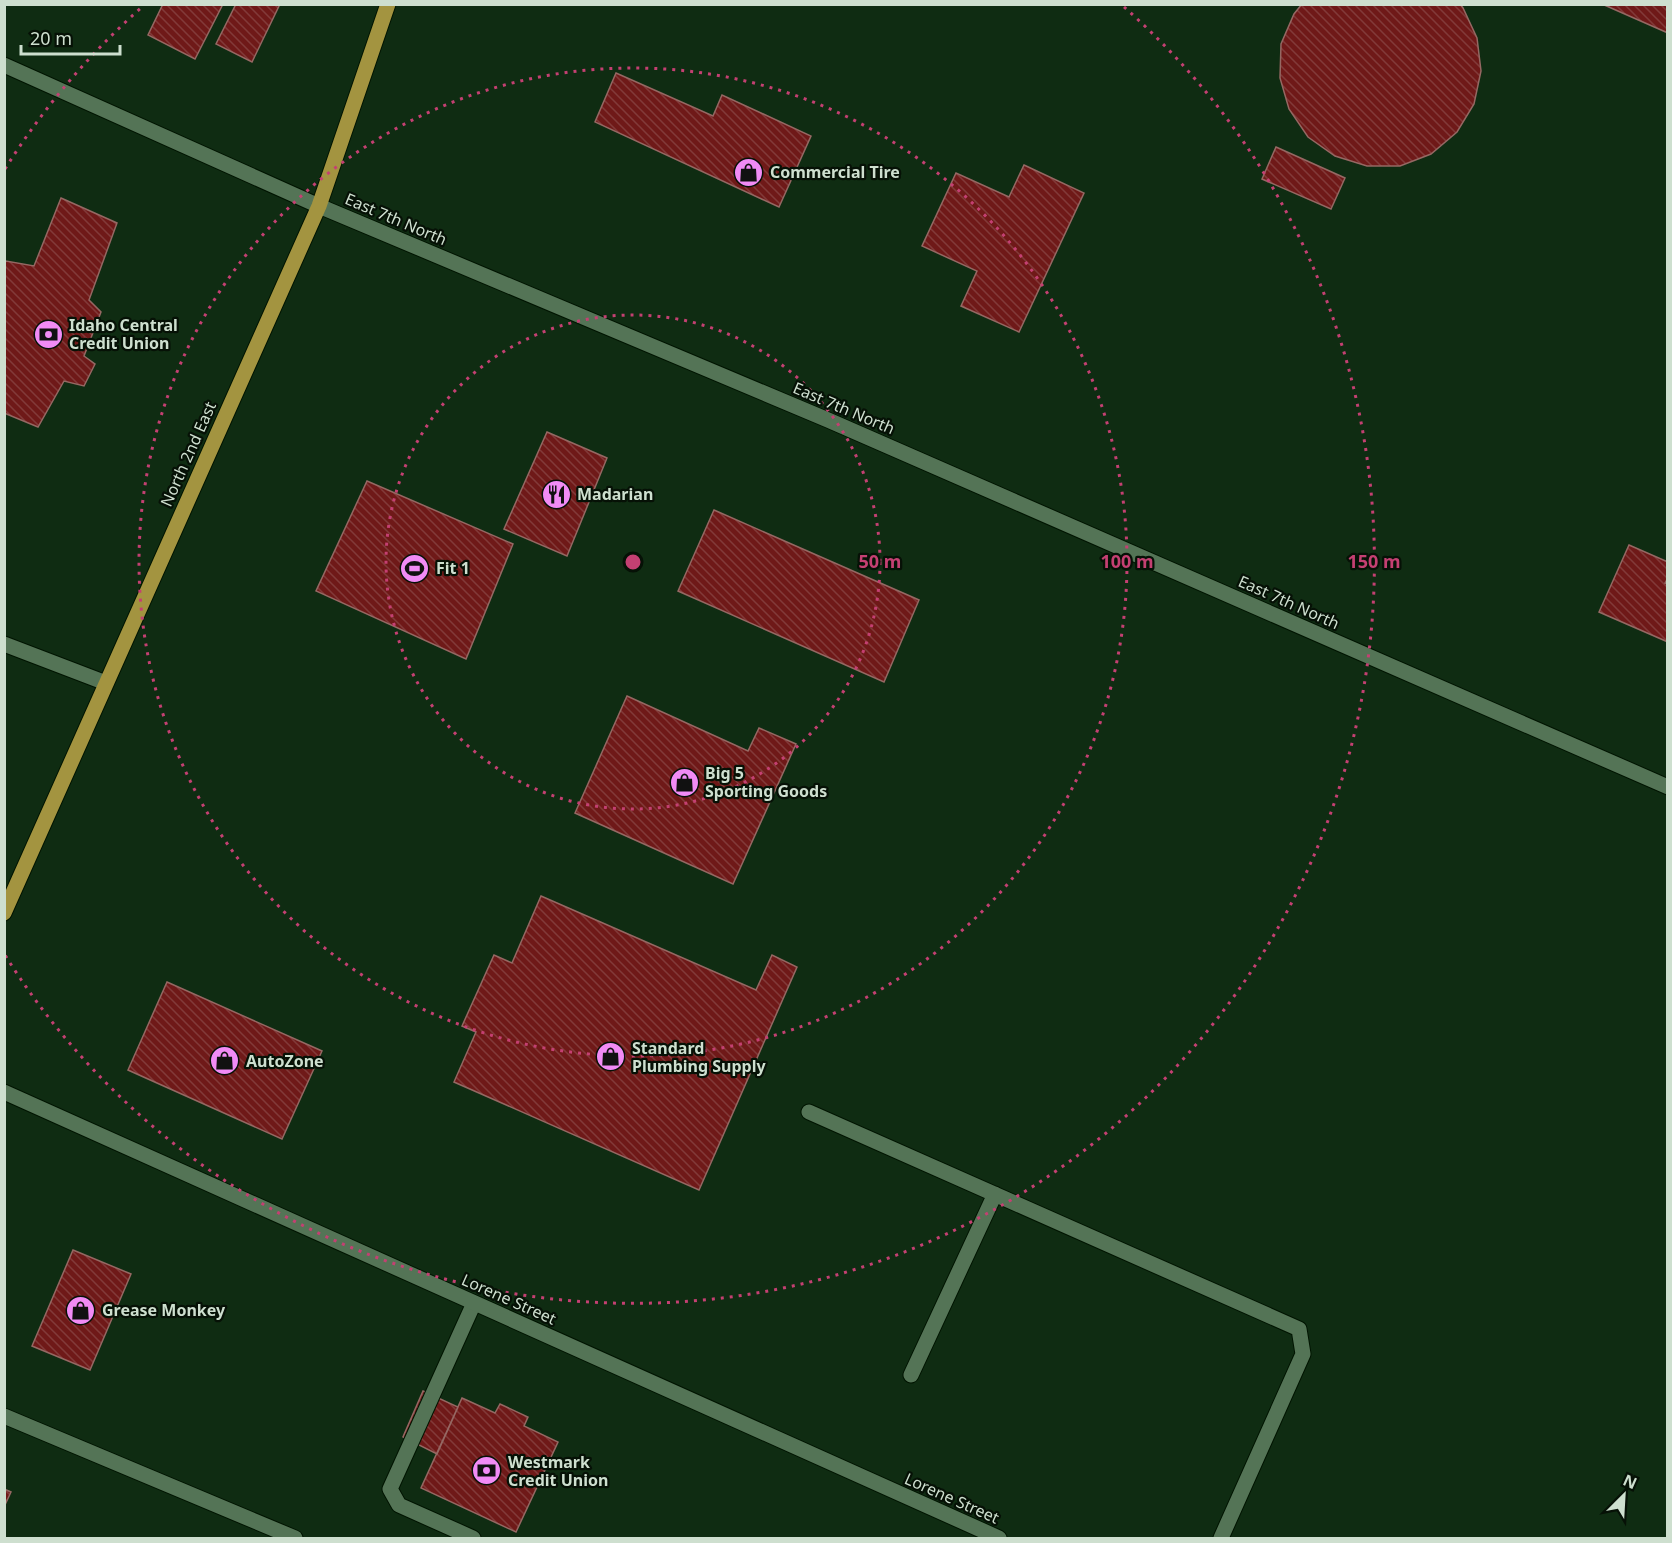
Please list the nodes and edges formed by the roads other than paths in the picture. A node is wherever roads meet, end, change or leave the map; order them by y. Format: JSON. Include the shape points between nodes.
{"nodes":[{"id":1,"x":388,"y":4,"type":"edge"},
{"id":2,"x":4,"y":65,"type":"edge"},
{"id":3,"x":319,"y":206,"type":"junction"},
{"id":4,"x":4,"y":644,"type":"edge"},
{"id":5,"x":106,"y":683,"type":"junction"},
{"id":6,"x":1668,"y":787,"type":"edge"},
{"id":7,"x":4,"y":912,"type":"edge"},
{"id":8,"x":4,"y":1092,"type":"edge"},
{"id":9,"x":809,"y":1112,"type":"dead end"},
{"id":10,"x":995,"y":1194,"type":"junction"},
{"id":11,"x":474,"y":1303,"type":"junction"},
{"id":12,"x":911,"y":1375,"type":"dead end"},
{"id":13,"x":4,"y":1416,"type":"edge"},
{"id":14,"x":295,"y":1539,"type":"edge"},
{"id":15,"x":473,"y":1539,"type":"edge"},
{"id":16,"x":999,"y":1539,"type":"edge"},
{"id":17,"x":1221,"y":1539,"type":"edge"}],
"edges":[{"from":1,"to":3,"type":"main road","name":"North 2nd East"},
{"from":2,"to":3,"type":"street","name":"East 7th North"},
{"from":3,"to":5,"type":"main road","name":"North 2nd East"},
{"from":3,"to":6,"type":"street","name":"East 7th North","via":[[828,420]]},
{"from":4,"to":5,"type":"street"},
{"from":5,"to":7,"type":"main road","name":"North 2nd East"},
{"from":8,"to":11,"type":"street","name":"Lorene Street"},
{"from":9,"to":10,"type":"street"},
{"from":10,"to":12,"type":"street"},
{"from":10,"to":17,"type":"street","via":[[1299,1329],[1303,1354]]},
{"from":11,"to":15,"type":"street","via":[[390,1489],[399,1505]]},
{"from":11,"to":16,"type":"street","name":"Lorene Street"},
{"from":13,"to":14,"type":"street"}]}
